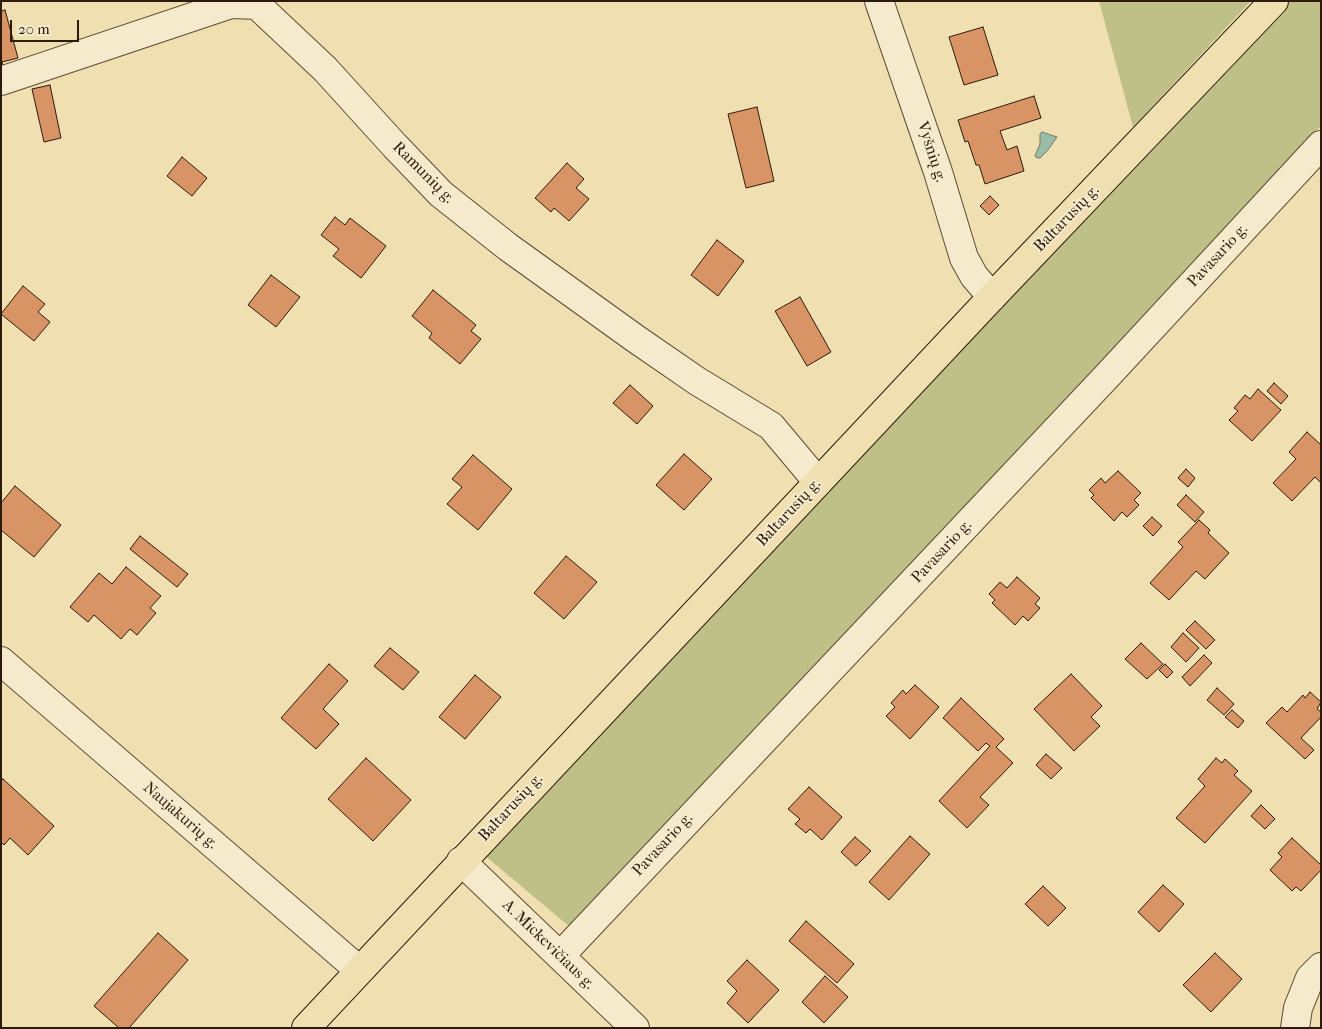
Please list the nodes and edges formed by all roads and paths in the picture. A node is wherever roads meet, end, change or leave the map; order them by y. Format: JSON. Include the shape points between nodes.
{"nodes":[{"id":1,"x":880,"y":1,"type":"edge"},
{"id":2,"x":1274,"y":1,"type":"edge"},
{"id":3,"x":1,"y":81,"type":"edge"},
{"id":4,"x":1321,"y":145,"type":"edge"},
{"id":5,"x":992,"y":297,"type":"junction"},
{"id":6,"x":818,"y":482,"type":"junction"},
{"id":7,"x":1,"y":661,"type":"edge"},
{"id":8,"x":461,"y":862,"type":"junction"},
{"id":9,"x":560,"y":956,"type":"junction"},
{"id":10,"x":1321,"y":967,"type":"edge"},
{"id":11,"x":359,"y":970,"type":"junction"},
{"id":12,"x":306,"y":1028,"type":"edge"},
{"id":13,"x":636,"y":1028,"type":"edge"},
{"id":14,"x":1295,"y":1028,"type":"edge"}],
"edges":[{"from":1,"to":5,"type":"street","name":"Vyšnių g.","via":[[964,258]]},
{"from":2,"to":5,"type":"main road","name":"Baltarusių g."},
{"from":3,"to":6,"type":"street","name":"Ramunių g.","via":[[231,4],[258,5],[325,69],[442,194],[508,247],[628,333],[697,381],[771,426]]},
{"from":4,"to":9,"type":"street","name":"Pavasario g.","via":[[1108,376]]},
{"from":5,"to":6,"type":"main road","name":"Baltarusių g."},
{"from":6,"to":8,"type":"main road","name":"Baltarusių g."},
{"from":7,"to":11,"type":"street","name":"Naujakurių g."},
{"from":8,"to":9,"type":"street","name":"A. Mickevičiaus g."},
{"from":8,"to":11,"type":"main road","name":"Baltarusių g."},
{"from":9,"to":13,"type":"street","name":"A. Mickevičiaus g."},
{"from":10,"to":14,"type":"street","via":[[1310,978],[1298,1008]]},
{"from":11,"to":12,"type":"main road","name":"Baltarusių g."}]}
